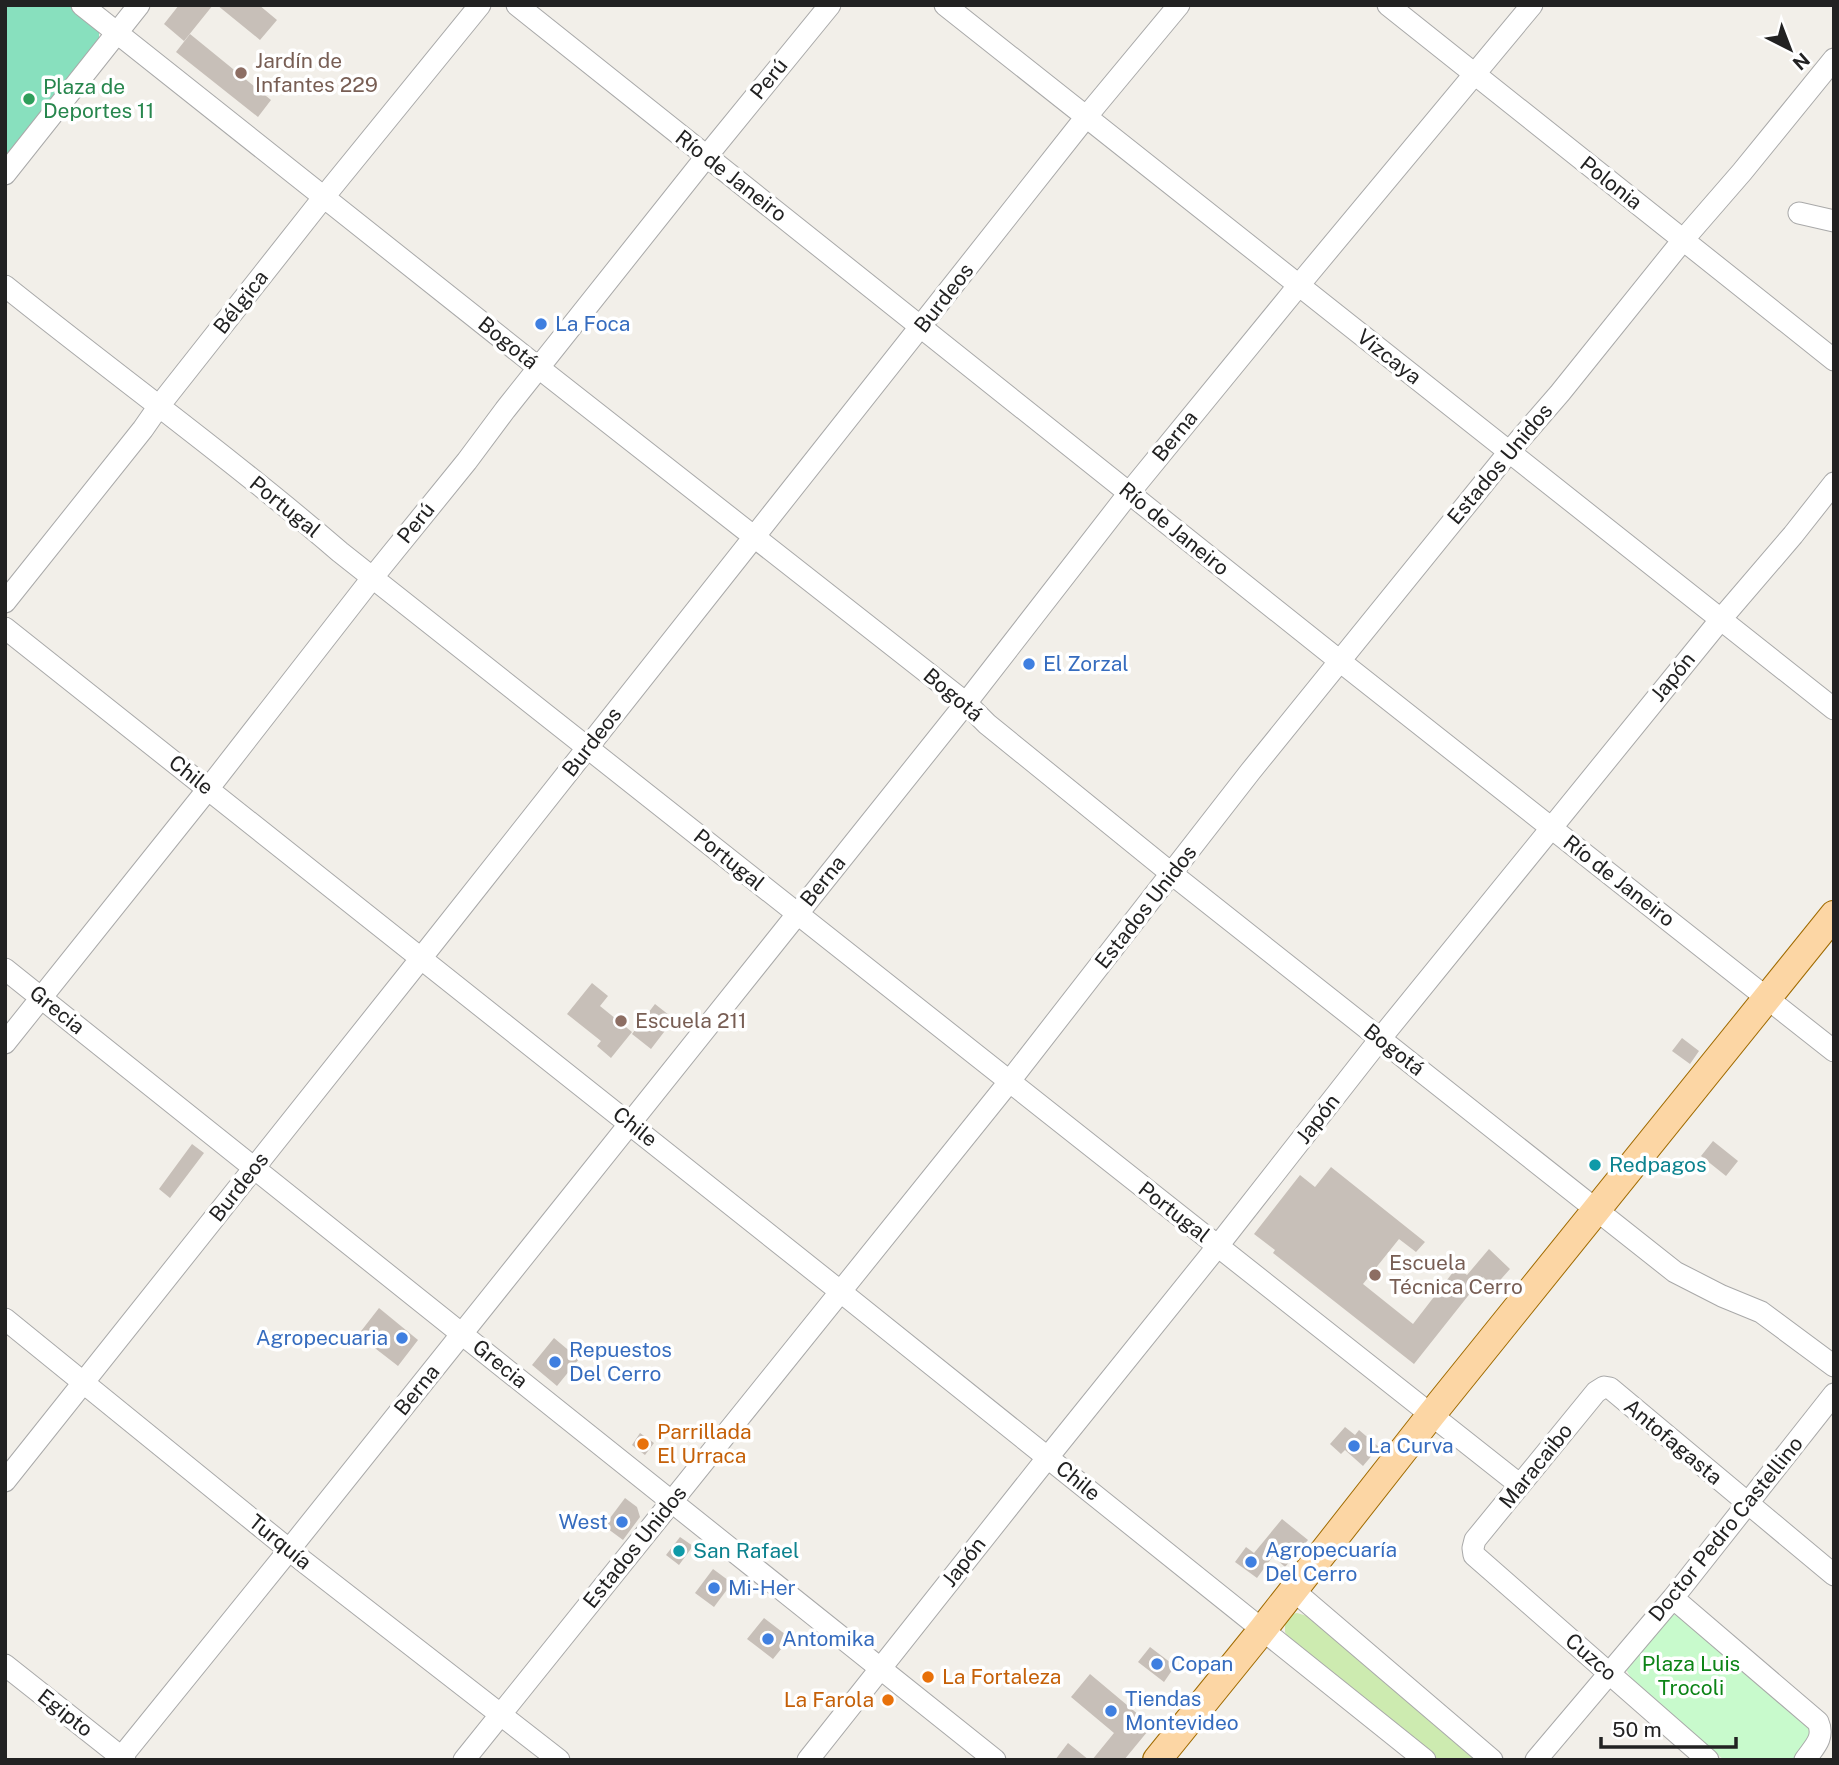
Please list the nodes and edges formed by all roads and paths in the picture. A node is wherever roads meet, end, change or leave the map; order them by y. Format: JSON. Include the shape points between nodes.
{"nodes":[{"id":1,"x":82,"y":5,"type":"edge"},
{"id":2,"x":139,"y":5,"type":"edge"},
{"id":3,"x":480,"y":5,"type":"edge"},
{"id":4,"x":517,"y":5,"type":"edge"},
{"id":5,"x":830,"y":5,"type":"edge"},
{"id":6,"x":945,"y":5,"type":"edge"},
{"id":7,"x":1179,"y":5,"type":"edge"},
{"id":8,"x":1388,"y":5,"type":"edge"},
{"id":9,"x":1532,"y":5,"type":"edge"},
{"id":10,"x":117,"y":33,"type":"junction"},
{"id":11,"x":1834,"y":59,"type":"edge"},
{"id":12,"x":1475,"y":75,"type":"junction"},
{"id":13,"x":1086,"y":117,"type":"junction"},
{"id":14,"x":706,"y":157,"type":"junction"},
{"id":15,"x":5,"y":174,"type":"edge"},
{"id":16,"x":323,"y":198,"type":"junction"},
{"id":17,"x":1798,"y":213,"type":"dead end"},
{"id":18,"x":1834,"y":221,"type":"edge"},
{"id":19,"x":1683,"y":240,"type":"junction"},
{"id":20,"x":1298,"y":285,"type":"junction"},
{"id":21,"x":5,"y":286,"type":"edge"},
{"id":22,"x":921,"y":326,"type":"junction"},
{"id":23,"x":1834,"y":360,"type":"edge"},
{"id":24,"x":538,"y":368,"type":"junction"},
{"id":25,"x":159,"y":406,"type":"junction"},
{"id":26,"x":1509,"y":452,"type":"junction"},
{"id":27,"x":1834,"y":483,"type":"edge"},
{"id":28,"x":1129,"y":493,"type":"junction"},
{"id":29,"x":754,"y":537,"type":"junction"},
{"id":30,"x":373,"y":576,"type":"junction"},
{"id":31,"x":5,"y":602,"type":"edge"},
{"id":32,"x":1721,"y":619,"type":"junction"},
{"id":33,"x":5,"y":628,"type":"edge"},
{"id":34,"x":1341,"y":662,"type":"junction"},
{"id":35,"x":965,"y":703,"type":"junction"},
{"id":36,"x":1834,"y":709,"type":"edge"},
{"id":37,"x":588,"y":747,"type":"junction"},
{"id":38,"x":208,"y":789,"type":"junction"},
{"id":39,"x":1552,"y":828,"type":"junction"},
{"id":40,"x":1172,"y":874,"type":"junction"},
{"id":41,"x":797,"y":913,"type":"junction"},
{"id":42,"x":1834,"y":915,"type":"edge"},
{"id":43,"x":422,"y":957,"type":"junction"},
{"id":44,"x":5,"y":969,"type":"edge"},
{"id":45,"x":41,"y":998,"type":"junction"},
{"id":46,"x":1767,"y":998,"type":"junction"},
{"id":47,"x":1380,"y":1039,"type":"junction"},
{"id":48,"x":5,"y":1043,"type":"edge"},
{"id":49,"x":1834,"y":1051,"type":"edge"},
{"id":50,"x":1009,"y":1082,"type":"junction"},
{"id":51,"x":629,"y":1123,"type":"junction"},
{"id":52,"x":254,"y":1168,"type":"junction"},
{"id":53,"x":1597,"y":1210,"type":"junction"},
{"id":54,"x":1217,"y":1247,"type":"junction"},
{"id":55,"x":841,"y":1292,"type":"junction"},
{"id":56,"x":5,"y":1320,"type":"edge"},
{"id":57,"x":462,"y":1334,"type":"junction"},
{"id":58,"x":1834,"y":1366,"type":"edge"},
{"id":59,"x":83,"y":1383,"type":"junction"},
{"id":60,"x":1610,"y":1388,"type":"joint"},
{"id":61,"x":1834,"y":1394,"type":"edge"},
{"id":62,"x":1431,"y":1415,"type":"junction"},
{"id":63,"x":1048,"y":1457,"type":"junction"},
{"id":64,"x":5,"y":1481,"type":"edge"},
{"id":65,"x":1520,"y":1485,"type":"junction"},
{"id":66,"x":671,"y":1502,"type":"junction"},
{"id":67,"x":1748,"y":1504,"type":"junction"},
{"id":68,"x":289,"y":1549,"type":"junction"},
{"id":69,"x":1474,"y":1555,"type":"joint"},
{"id":70,"x":1834,"y":1575,"type":"edge"},
{"id":71,"x":1293,"y":1590,"type":"junction"},
{"id":72,"x":1673,"y":1598,"type":"junction"},
{"id":73,"x":1263,"y":1629,"type":"junction"},
{"id":74,"x":5,"y":1665,"type":"edge"},
{"id":75,"x":881,"y":1668,"type":"junction"},
{"id":76,"x":1609,"y":1673,"type":"junction"},
{"id":77,"x":501,"y":1713,"type":"junction"},
{"id":78,"x":122,"y":1759,"type":"edge"},
{"id":79,"x":464,"y":1760,"type":"edge"},
{"id":80,"x":559,"y":1760,"type":"edge"},
{"id":81,"x":808,"y":1760,"type":"edge"},
{"id":82,"x":995,"y":1760,"type":"edge"},
{"id":83,"x":1157,"y":1760,"type":"edge"},
{"id":84,"x":1425,"y":1760,"type":"edge"},
{"id":85,"x":1492,"y":1760,"type":"edge"},
{"id":86,"x":1536,"y":1760,"type":"edge"},
{"id":87,"x":1708,"y":1760,"type":"edge"},
{"id":88,"x":1805,"y":1760,"type":"edge"}],
"edges":[{"from":1,"to":10,"type":"street","name":"Bogotá"},
{"from":2,"to":10,"type":"street"},
{"from":3,"to":16,"type":"street","name":"Bélgica"},
{"from":4,"to":14,"type":"street","name":"Río de Janeiro"},
{"from":5,"to":14,"type":"street","name":"Perú"},
{"from":6,"to":13,"type":"street","name":"Vizcaya"},
{"from":7,"to":13,"type":"street","name":"Burdeos"},
{"from":8,"to":12,"type":"street","name":"Polonia"},
{"from":9,"to":12,"type":"street","name":"Berna"},
{"from":10,"to":15,"type":"street"},
{"from":10,"to":16,"type":"street","name":"Bogotá"},
{"from":11,"to":19,"type":"street","name":"Estados Unidos"},
{"from":12,"to":19,"type":"street","name":"Polonia"},
{"from":12,"to":20,"type":"street","name":"Berna"},
{"from":13,"to":20,"type":"street","name":"Vizcaya"},
{"from":13,"to":22,"type":"street","name":"Burdeos"},
{"from":14,"to":22,"type":"street","name":"Río de Janeiro"},
{"from":14,"to":24,"type":"street","name":"Perú"},
{"from":16,"to":24,"type":"street","name":"Bogotá"},
{"from":16,"to":25,"type":"street","name":"Bélgica"},
{"from":17,"to":18,"type":"street"},
{"from":19,"to":23,"type":"street","name":"Polonia"},
{"from":19,"to":26,"type":"street","name":"Estados Unidos"},
{"from":20,"to":26,"type":"street","name":"Vizcaya"},
{"from":20,"to":28,"type":"street","name":"Berna"},
{"from":21,"to":25,"type":"street","name":"Portugal"},
{"from":22,"to":28,"type":"street","name":"Río de Janeiro"},
{"from":22,"to":29,"type":"street","name":"Burdeos"},
{"from":24,"to":29,"type":"street","name":"Bogotá"},
{"from":24,"to":30,"type":"street","name":"Perú"},
{"from":25,"to":30,"type":"street","name":"Portugal"},
{"from":25,"to":31,"type":"street","name":"Bélgica"},
{"from":26,"to":32,"type":"street","name":"Vizcaya"},
{"from":26,"to":34,"type":"street","name":"Estados Unidos"},
{"from":27,"to":32,"type":"street","name":"Japón"},
{"from":28,"to":34,"type":"street","name":"Río de Janeiro"},
{"from":28,"to":35,"type":"street","name":"Berna"},
{"from":29,"to":35,"type":"street","name":"Bogotá"},
{"from":29,"to":37,"type":"street","name":"Burdeos"},
{"from":30,"to":37,"type":"street","name":"Portugal"},
{"from":30,"to":38,"type":"street","name":"Perú"},
{"from":32,"to":36,"type":"street","name":"Vizcaya"},
{"from":32,"to":39,"type":"street","name":"Japón"},
{"from":33,"to":38,"type":"street","name":"Chile"},
{"from":34,"to":39,"type":"street","name":"Río de Janeiro"},
{"from":34,"to":40,"type":"street","name":"Estados Unidos"},
{"from":35,"to":40,"type":"street","name":"Bogotá"},
{"from":35,"to":41,"type":"street","name":"Berna"},
{"from":37,"to":41,"type":"street","name":"Portugal"},
{"from":37,"to":43,"type":"street","name":"Burdeos"},
{"from":38,"to":43,"type":"street","name":"Chile"},
{"from":38,"to":45,"type":"street","name":"Perú"},
{"from":39,"to":46,"type":"street","name":"Río de Janeiro"},
{"from":39,"to":47,"type":"street","name":"Japón"},
{"from":40,"to":47,"type":"street","name":"Bogotá"},
{"from":40,"to":50,"type":"street","name":"Estados Unidos"},
{"from":41,"to":50,"type":"street","name":"Portugal"},
{"from":41,"to":51,"type":"street","name":"Berna"},
{"from":42,"to":46,"type":"main road"},
{"from":43,"to":51,"type":"street","name":"Chile"},
{"from":43,"to":52,"type":"street","name":"Burdeos"},
{"from":44,"to":45,"type":"street","name":"Grecia"},
{"from":45,"to":48,"type":"street","name":"Perú"},
{"from":45,"to":52,"type":"street","name":"Grecia"},
{"from":46,"to":49,"type":"street","name":"Río de Janeiro"},
{"from":46,"to":53,"type":"main road"},
{"from":47,"to":53,"type":"street","name":"Bogotá"},
{"from":47,"to":54,"type":"street","name":"Japón"},
{"from":50,"to":54,"type":"street","name":"Portugal"},
{"from":50,"to":55,"type":"street","name":"Estados Unidos"},
{"from":51,"to":55,"type":"street","name":"Chile"},
{"from":51,"to":57,"type":"street","name":"Berna"},
{"from":52,"to":57,"type":"street","name":"Grecia"},
{"from":52,"to":59,"type":"street","name":"Burdeos"},
{"from":53,"to":58,"type":"street","name":"Bogotá","via":[[1675,1272],[1761,1312]]},
{"from":53,"to":62,"type":"main road"},
{"from":54,"to":62,"type":"street","name":"Portugal"},
{"from":54,"to":63,"type":"street","name":"Japón"},
{"from":55,"to":63,"type":"street","name":"Chile"},
{"from":55,"to":66,"type":"street","name":"Estados Unidos"},
{"from":56,"to":59,"type":"street","name":"Turquía"},
{"from":57,"to":66,"type":"street","name":"Grecia"},
{"from":57,"to":68,"type":"street","name":"Berna"},
{"from":59,"to":64,"type":"street","name":"Burdeos"},
{"from":59,"to":68,"type":"street","name":"Turquía"},
{"from":60,"to":65,"type":"street","name":"Maracaibo","via":[[1596,1392]]},
{"from":60,"to":67,"type":"street","name":"Antofagasta"},
{"from":61,"to":67,"type":"street","name":"Doctor Pedro Castellino"},
{"from":62,"to":65,"type":"street","name":"Portugal"},
{"from":62,"to":71,"type":"main road"},
{"from":63,"to":73,"type":"street","name":"Chile"},
{"from":63,"to":75,"type":"street","name":"Japón"},
{"from":65,"to":69,"type":"street","name":"Maracaibo","via":[[1475,1540]]},
{"from":66,"to":75,"type":"street","name":"Grecia"},
{"from":66,"to":77,"type":"street","name":"Estados Unidos"},
{"from":67,"to":70,"type":"street","name":"Antofagasta"},
{"from":67,"to":72,"type":"street","name":"Doctor Pedro Castellino"},
{"from":68,"to":77,"type":"street","name":"Turquía"},
{"from":68,"to":78,"type":"street","name":"Berna"},
{"from":69,"to":76,"type":"street","name":"Cuzco"},
{"from":71,"to":73,"type":"main road"},
{"from":71,"to":85,"type":"street"},
{"from":72,"to":76,"type":"street","name":"Doctor Pedro Castellino"},
{"from":72,"to":88,"type":"street","via":[[1818,1722],[1821,1739]]},
{"from":73,"to":83,"type":"main road"},
{"from":73,"to":84,"type":"street","name":"Chile"},
{"from":74,"to":78,"type":"street","name":"Egipto"},
{"from":75,"to":81,"type":"street","name":"Japón"},
{"from":75,"to":82,"type":"street","name":"Grecia"},
{"from":76,"to":86,"type":"street","name":"Doctor Pedro Castellino"},
{"from":76,"to":87,"type":"street","name":"Cuzco"},
{"from":77,"to":79,"type":"street","name":"Estados Unidos"},
{"from":77,"to":80,"type":"street","name":"Turquía"}]}
